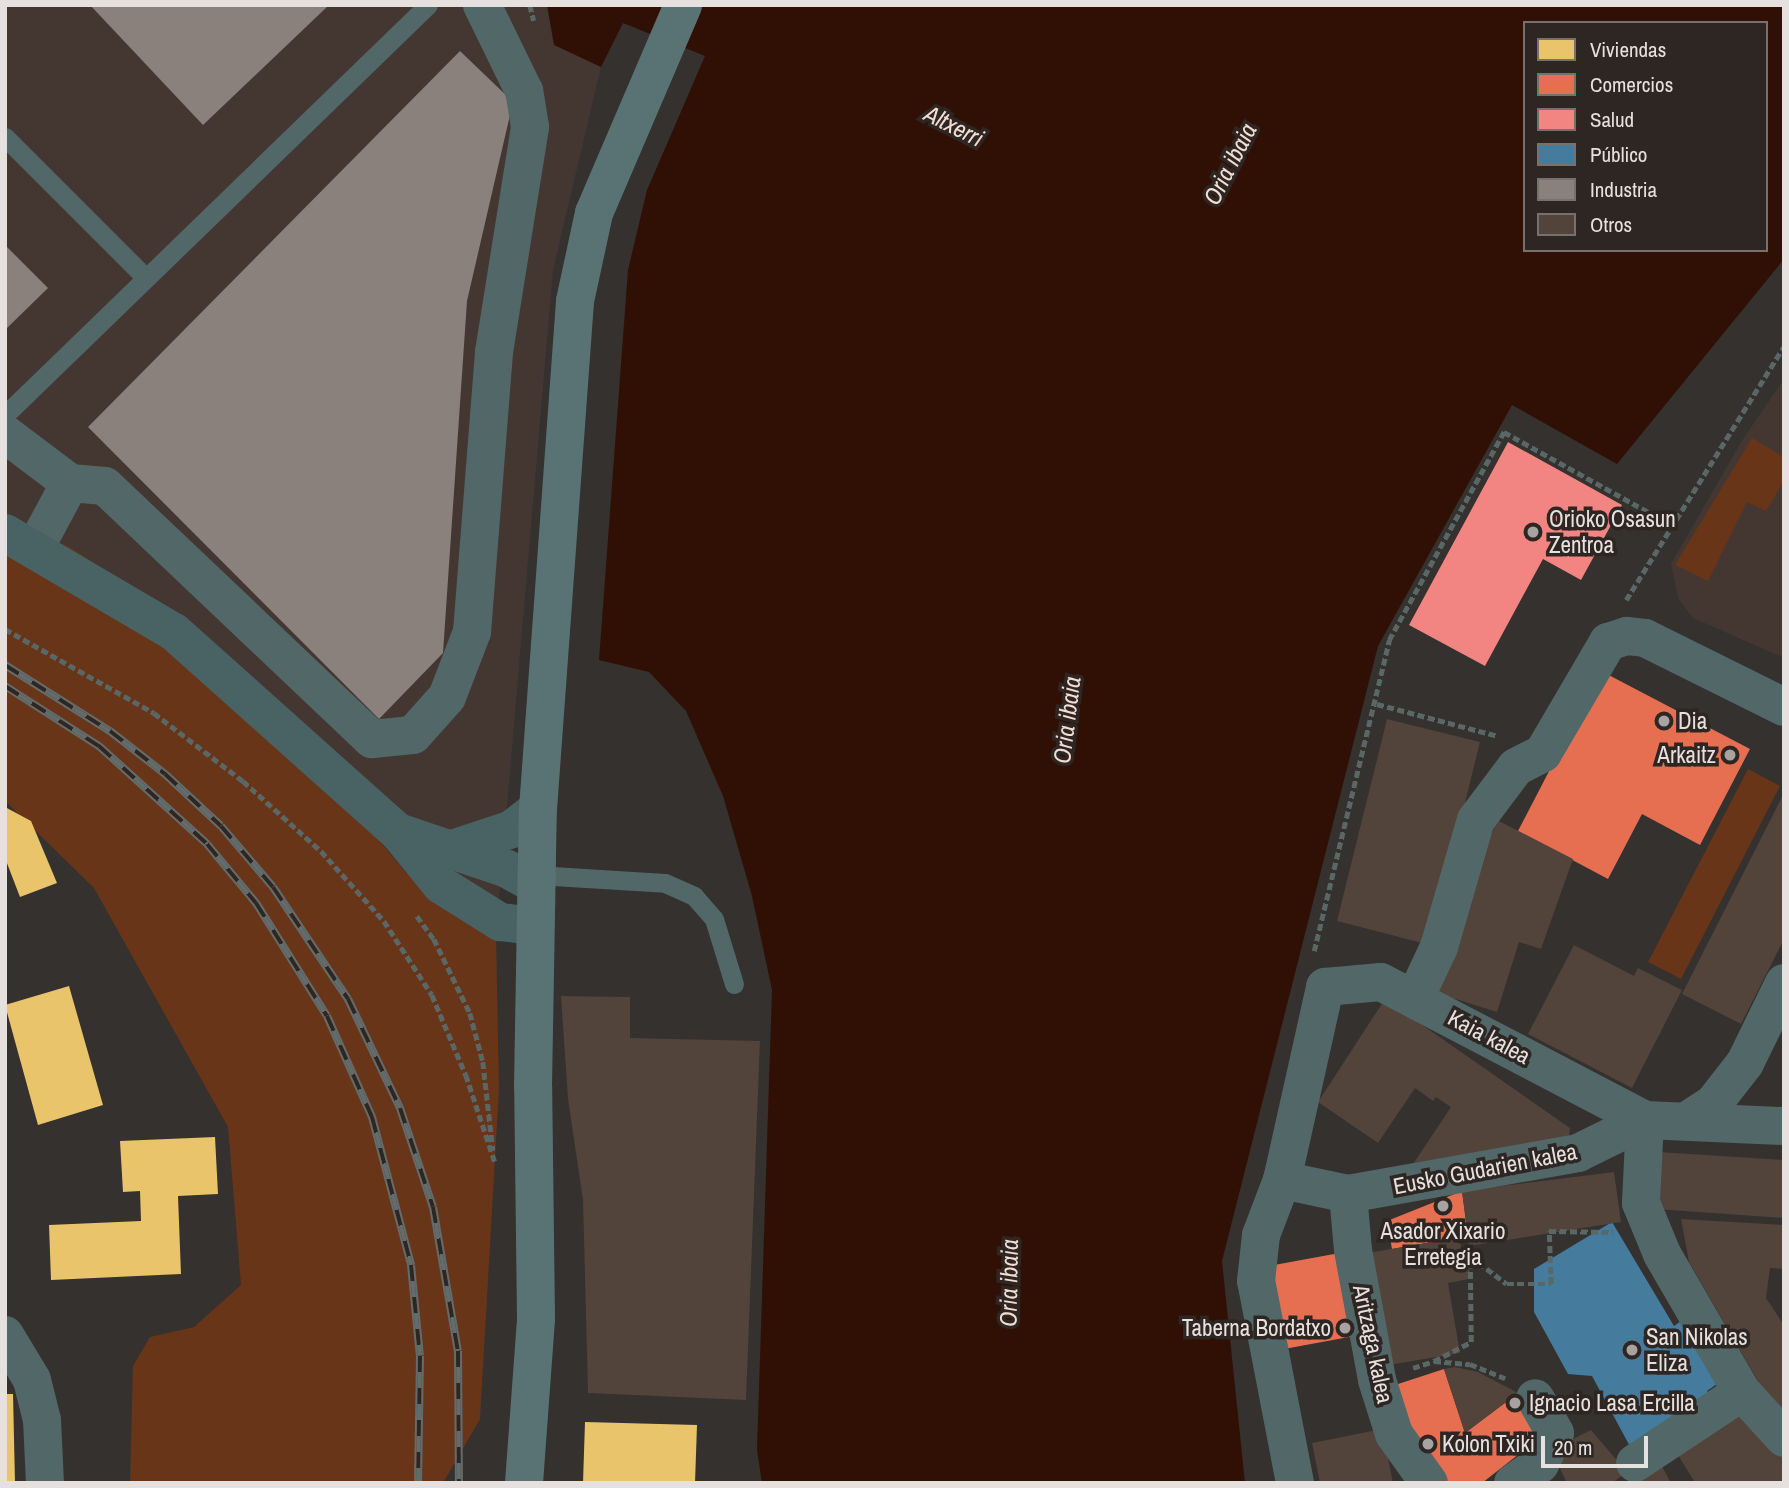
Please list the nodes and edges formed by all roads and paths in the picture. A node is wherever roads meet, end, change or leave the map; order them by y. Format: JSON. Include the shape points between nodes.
{"nodes":[{"id":1,"x":428,"y":5,"type":"edge"},
{"id":2,"x":482,"y":5,"type":"edge"},
{"id":3,"x":683,"y":5,"type":"edge"},
{"id":4,"x":5,"y":137,"type":"edge"},
{"id":5,"x":146,"y":278,"type":"junction"},
{"id":6,"x":1784,"y":346,"type":"edge"},
{"id":7,"x":5,"y":415,"type":"edge"},
{"id":8,"x":5,"y":434,"type":"edge"},
{"id":9,"x":70,"y":483,"type":"junction"},
{"id":10,"x":1670,"y":524,"type":"junction"},
{"id":11,"x":20,"y":541,"type":"edge"},
{"id":12,"x":5,"y":629,"type":"edge"},
{"id":13,"x":1627,"y":636,"type":"junction"},
{"id":14,"x":1377,"y":704,"type":"junction"},
{"id":15,"x":1784,"y":707,"type":"edge"},
{"id":16,"x":1516,"y":766,"type":"junction"},
{"id":17,"x":538,"y":809,"type":"junction"},
{"id":18,"x":398,"y":832,"type":"junction"},
{"id":19,"x":449,"y":850,"type":"junction"},
{"id":20,"x":536,"y":880,"type":"junction"},
{"id":21,"x":411,"y":908,"type":"dead end"},
{"id":22,"x":534,"y":926,"type":"junction"},
{"id":23,"x":1319,"y":972,"type":"junction"},
{"id":24,"x":1784,"y":983,"type":"edge"},
{"id":25,"x":734,"y":984,"type":"dead end"},
{"id":26,"x":1415,"y":998,"type":"junction"},
{"id":27,"x":1745,"y":1063,"type":"junction"},
{"id":28,"x":1645,"y":1120,"type":"junction"},
{"id":29,"x":1688,"y":1120,"type":"junction"},
{"id":30,"x":1784,"y":1125,"type":"edge"},
{"id":31,"x":495,"y":1162,"type":"junction"},
{"id":32,"x":496,"y":1175,"type":"dead end"},
{"id":33,"x":1282,"y":1180,"type":"junction"},
{"id":34,"x":1348,"y":1194,"type":"junction"},
{"id":35,"x":1653,"y":1232,"type":"junction"},
{"id":36,"x":5,"y":1335,"type":"edge"},
{"id":37,"x":1434,"y":1361,"type":"junction"},
{"id":38,"x":1377,"y":1380,"type":"junction"},
{"id":39,"x":1742,"y":1392,"type":"junction"},
{"id":40,"x":1535,"y":1398,"type":"joint"},
{"id":41,"x":1784,"y":1438,"type":"edge"},
{"id":42,"x":1635,"y":1463,"type":"dead end"},
{"id":43,"x":45,"y":1483,"type":"edge"},
{"id":44,"x":524,"y":1483,"type":"edge"},
{"id":45,"x":1295,"y":1483,"type":"edge"},
{"id":46,"x":1429,"y":1483,"type":"edge"},
{"id":47,"x":1513,"y":1483,"type":"edge"}],
"edges":[{"from":1,"to":5,"type":"lane"},
{"from":2,"to":9,"type":"street","via":[[524,91],[530,127],[494,352],[472,632],[447,697],[413,735],[372,739],[105,486]]},
{"from":3,"to":17,"type":"highway","via":[[594,213],[575,301]]},
{"from":4,"to":5,"type":"lane"},
{"from":5,"to":7,"type":"lane"},
{"from":6,"to":10,"type":"path"},
{"from":8,"to":9,"type":"street"},
{"from":9,"to":11,"type":"street"},
{"from":10,"to":13,"type":"path","via":[[1626,596]]},
{"from":10,"to":14,"type":"path","via":[[1504,432],[1389,640]]},
{"from":11,"to":18,"type":"street","via":[[174,632]]},
{"from":12,"to":31,"type":"path","via":[[154,713],[243,782],[321,851],[384,921],[432,995],[466,1075]]},
{"from":13,"to":15,"type":"street","via":[[1666,648]]},
{"from":13,"to":16,"type":"street","via":[[1608,642],[1543,753]]},
{"from":14,"to":16,"type":"path","via":[[1497,735]]},
{"from":14,"to":23,"type":"path"},
{"from":16,"to":26,"type":"street","via":[[1476,820],[1438,947]]},
{"from":17,"to":19,"type":"street","via":[[512,829]]},
{"from":17,"to":20,"type":"highway"},
{"from":18,"to":19,"type":"street"},
{"from":18,"to":22,"type":"street","via":[[441,885],[500,922]]},
{"from":19,"to":20,"type":"street"},
{"from":20,"to":22,"type":"highway"},
{"from":20,"to":25,"type":"lane","via":[[665,883],[694,895],[714,919]]},
{"from":21,"to":31,"type":"path","via":[[434,939],[470,1013],[483,1062]]},
{"from":22,"to":44,"type":"highway","via":[[536,1319]]},
{"from":23,"to":26,"type":"street","name":"Kaia kalea","via":[[1381,982]]},
{"from":23,"to":33,"type":"street"},
{"from":24,"to":27,"type":"street"},
{"from":26,"to":28,"type":"street","name":"Kaia kalea"},
{"from":27,"to":29,"type":"street","via":[[1713,1104]]},
{"from":27,"to":30,"type":"street","via":[[1751,1086],[1767,1112]]},
{"from":28,"to":29,"type":"street","name":"Eusko Gudarien kalea"},
{"from":28,"to":34,"type":"street","name":"Eusko Gudarien kalea","via":[[1578,1153]]},
{"from":28,"to":35,"type":"street","via":[[1641,1203]]},
{"from":29,"to":30,"type":"street","name":"Eusko Gudarien kalea"},
{"from":31,"to":32,"type":"path"},
{"from":33,"to":34,"type":"street"},
{"from":33,"to":45,"type":"street","via":[[1261,1235],[1256,1281]]},
{"from":34,"to":38,"type":"street","name":"Aritzaga kalea","via":[[1353,1250]]},
{"from":35,"to":37,"type":"path","via":[[1549,1231],[1551,1284],[1507,1284],[1470,1256],[1471,1342]]},
{"from":35,"to":39,"type":"street"},
{"from":36,"to":43,"type":"street","via":[[32,1380],[42,1420]]},
{"from":37,"to":38,"type":"path"},
{"from":37,"to":40,"type":"path","via":[[1470,1364],[1510,1380]]},
{"from":38,"to":46,"type":"street","name":"Aritzaga kalea","via":[[1394,1434]]},
{"from":39,"to":41,"type":"street"},
{"from":39,"to":42,"type":"street"},
{"from":40,"to":47,"type":"street","via":[[1555,1433],[1540,1464]]}]}
